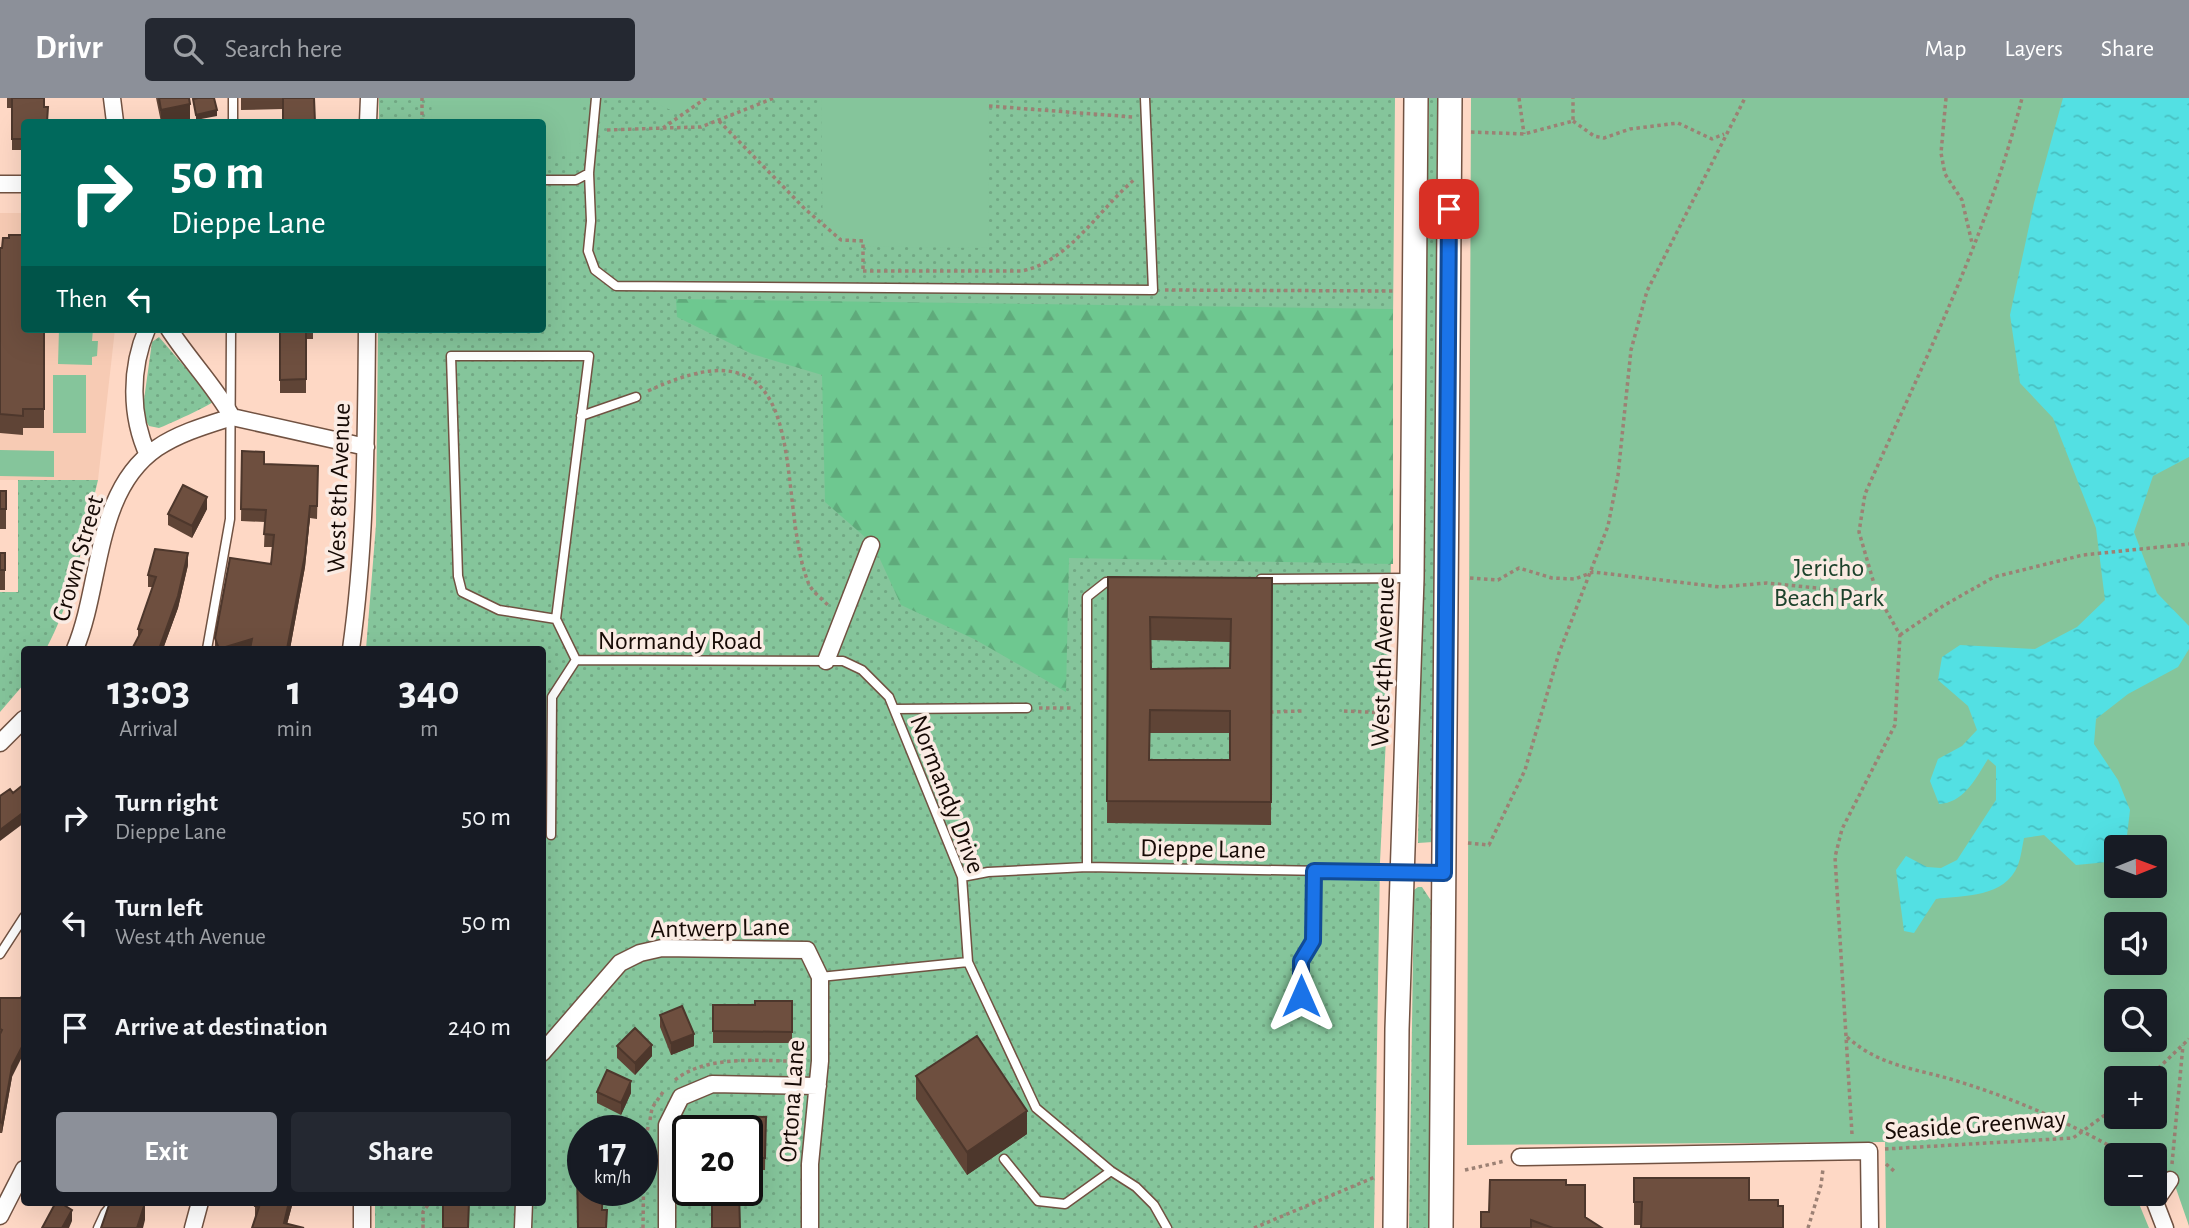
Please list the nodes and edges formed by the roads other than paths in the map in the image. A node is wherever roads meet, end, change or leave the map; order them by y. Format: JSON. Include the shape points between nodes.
{"nodes":[{"id":1,"x":112,"y":98,"type":"edge"},
{"id":2,"x":233,"y":98,"type":"edge"},
{"id":3,"x":369,"y":98,"type":"edge"},
{"id":4,"x":596,"y":98,"type":"edge"},
{"id":5,"x":1145,"y":98,"type":"edge"},
{"id":6,"x":1416,"y":98,"type":"edge"},
{"id":7,"x":1450,"y":98,"type":"edge"},
{"id":8,"x":115,"y":119,"type":"edge"},
{"id":9,"x":233,"y":119,"type":"edge"},
{"id":10,"x":368,"y":119,"type":"edge"},
{"id":11,"x":589,"y":173,"type":"junction"},
{"id":12,"x":546,"y":180,"type":"edge"},
{"id":13,"x":0,"y":184,"type":"edge"},
{"id":14,"x":21,"y":184,"type":"edge"},
{"id":15,"x":146,"y":333,"type":"edge"},
{"id":16,"x":172,"y":333,"type":"edge"},
{"id":17,"x":231,"y":333,"type":"edge"},
{"id":18,"x":367,"y":333,"type":"edge"},
{"id":19,"x":636,"y":397,"type":"road end"},
{"id":20,"x":581,"y":416,"type":"junction"},
{"id":21,"x":232,"y":417,"type":"junction"},
{"id":22,"x":366,"y":447,"type":"junction"},
{"id":23,"x":148,"y":454,"type":"junction"},
{"id":24,"x":871,"y":545,"type":"dead end"},
{"id":25,"x":1412,"y":578,"type":"junction"},
{"id":26,"x":1244,"y":579,"type":"edge"},
{"id":27,"x":1133,"y":581,"type":"edge"},
{"id":28,"x":556,"y":619,"type":"junction"},
{"id":29,"x":76,"y":646,"type":"edge"},
{"id":30,"x":208,"y":646,"type":"edge"},
{"id":31,"x":351,"y":646,"type":"edge"},
{"id":32,"x":576,"y":660,"type":"junction"},
{"id":33,"x":826,"y":661,"type":"junction"},
{"id":34,"x":843,"y":662,"type":"joint"},
{"id":35,"x":1027,"y":708,"type":"road end"},
{"id":36,"x":894,"y":709,"type":"junction"},
{"id":37,"x":21,"y":722,"type":"edge"},
{"id":38,"x":0,"y":743,"type":"edge"},
{"id":39,"x":551,"y":835,"type":"dead end"},
{"id":40,"x":1087,"y":867,"type":"junction"},
{"id":41,"x":1314,"y":871,"type":"junction"},
{"id":42,"x":1401,"y":872,"type":"junction"},
{"id":43,"x":1444,"y":873,"type":"junction"},
{"id":44,"x":962,"y":877,"type":"junction"},
{"id":45,"x":21,"y":922,"type":"edge"},
{"id":46,"x":0,"y":954,"type":"edge"},
{"id":47,"x":968,"y":962,"type":"junction"},
{"id":48,"x":820,"y":977,"type":"junction"},
{"id":49,"x":1301,"y":996,"type":"dead end"},
{"id":50,"x":546,"y":1048,"type":"edge"},
{"id":51,"x":818,"y":1086,"type":"junction"},
{"id":52,"x":1520,"y":1157,"type":"road end"},
{"id":53,"x":1004,"y":1159,"type":"dead end"},
{"id":54,"x":1111,"y":1171,"type":"junction"},
{"id":55,"x":21,"y":1176,"type":"edge"},
{"id":56,"x":2170,"y":1180,"type":"road end"},
{"id":57,"x":112,"y":1206,"type":"edge"},
{"id":58,"x":200,"y":1206,"type":"edge"},
{"id":59,"x":362,"y":1206,"type":"edge"},
{"id":60,"x":524,"y":1206,"type":"edge"},
{"id":61,"x":0,"y":1216,"type":"edge"},
{"id":62,"x":98,"y":1228,"type":"edge"},
{"id":63,"x":193,"y":1228,"type":"edge"},
{"id":64,"x":362,"y":1228,"type":"edge"},
{"id":65,"x":523,"y":1228,"type":"edge"},
{"id":66,"x":667,"y":1228,"type":"edge"},
{"id":67,"x":810,"y":1228,"type":"edge"},
{"id":68,"x":1167,"y":1228,"type":"edge"},
{"id":69,"x":1395,"y":1228,"type":"edge"},
{"id":70,"x":1441,"y":1228,"type":"edge"},
{"id":71,"x":1870,"y":1228,"type":"edge"},
{"id":72,"x":2165,"y":1228,"type":"edge"}],
"edges":[{"from":1,"to":8,"type":"street"},
{"from":2,"to":9,"type":"lane"},
{"from":3,"to":10,"type":"street"},
{"from":4,"to":11,"type":"lane"},
{"from":5,"to":11,"type":"lane","via":[[1153,290],[616,286],[595,270],[588,251]]},
{"from":6,"to":25,"type":"main road","name":"West 4th Avenue"},
{"from":7,"to":43,"type":"main road"},
{"from":11,"to":12,"type":"lane","via":[[576,180]]},
{"from":13,"to":14,"type":"street"},
{"from":15,"to":23,"type":"street","via":[[133,407],[137,432]]},
{"from":16,"to":21,"type":"street"},
{"from":17,"to":21,"type":"lane"},
{"from":18,"to":22,"type":"street","name":"West 8th Avenue"},
{"from":19,"to":20,"type":"lane"},
{"from":20,"to":28,"type":"lane"},
{"from":20,"to":28,"type":"lane","via":[[589,356],[451,356],[462,592],[499,610]]},
{"from":21,"to":22,"type":"street"},
{"from":21,"to":23,"type":"street","name":"Crown Street","via":[[196,429]]},
{"from":21,"to":30,"type":"lane","via":[[230,519]]},
{"from":22,"to":31,"type":"street","name":"West 8th Avenue"},
{"from":23,"to":29,"type":"street","name":"Crown Street","via":[[131,475],[109,519]]},
{"from":24,"to":33,"type":"street"},
{"from":25,"to":26,"type":"lane"},
{"from":25,"to":42,"type":"main road","name":"West 4th Avenue"},
{"from":27,"to":40,"type":"lane","via":[[1106,582],[1087,597]]},
{"from":28,"to":32,"type":"lane","name":"Normandy Road"},
{"from":32,"to":33,"type":"lane","name":"Normandy Road"},
{"from":32,"to":39,"type":"lane","via":[[552,697]]},
{"from":33,"to":34,"type":"lane","name":"Normandy Road"},
{"from":34,"to":36,"type":"lane","name":"Normandy Drive","via":[[862,670],[889,697]]},
{"from":35,"to":36,"type":"lane"},
{"from":36,"to":44,"type":"lane","name":"Normandy Drive"},
{"from":37,"to":38,"type":"street"},
{"from":40,"to":41,"type":"lane","name":"Dieppe Lane"},
{"from":40,"to":44,"type":"lane","name":"Dieppe Lane"},
{"from":41,"to":42,"type":"lane","name":"Dieppe Lane"},
{"from":41,"to":49,"type":"lane","via":[[1313,941],[1301,961]]},
{"from":42,"to":43,"type":"lane","name":"Dieppe Lane"},
{"from":42,"to":69,"type":"main road","name":"West 4th Avenue"},
{"from":43,"to":70,"type":"main road"},
{"from":44,"to":47,"type":"lane","name":"Normandy Drive"},
{"from":45,"to":46,"type":"lane"},
{"from":47,"to":48,"type":"lane"},
{"from":47,"to":54,"type":"lane","name":"Normandy Drive","via":[[1036,1108]]},
{"from":48,"to":50,"type":"street","name":"Antwerp Lane","via":[[807,950],[662,948],[640,953],[620,963]]},
{"from":48,"to":51,"type":"street","name":"Ortona Lane"},
{"from":51,"to":66,"type":"street","via":[[712,1084],[681,1097],[667,1125]]},
{"from":51,"to":67,"type":"street","name":"Ortona Lane","via":[[810,1164]]},
{"from":52,"to":71,"type":"street","via":[[1869,1151]]},
{"from":53,"to":54,"type":"lane","via":[[1038,1201],[1065,1204]]},
{"from":54,"to":68,"type":"lane","name":"Normandy Drive","via":[[1136,1186]]},
{"from":55,"to":61,"type":"street"},
{"from":56,"to":72,"type":"street","via":[[2155,1202]]},
{"from":57,"to":62,"type":"lane"},
{"from":58,"to":63,"type":"street"},
{"from":59,"to":64,"type":"street"},
{"from":60,"to":65,"type":"street"}]}
